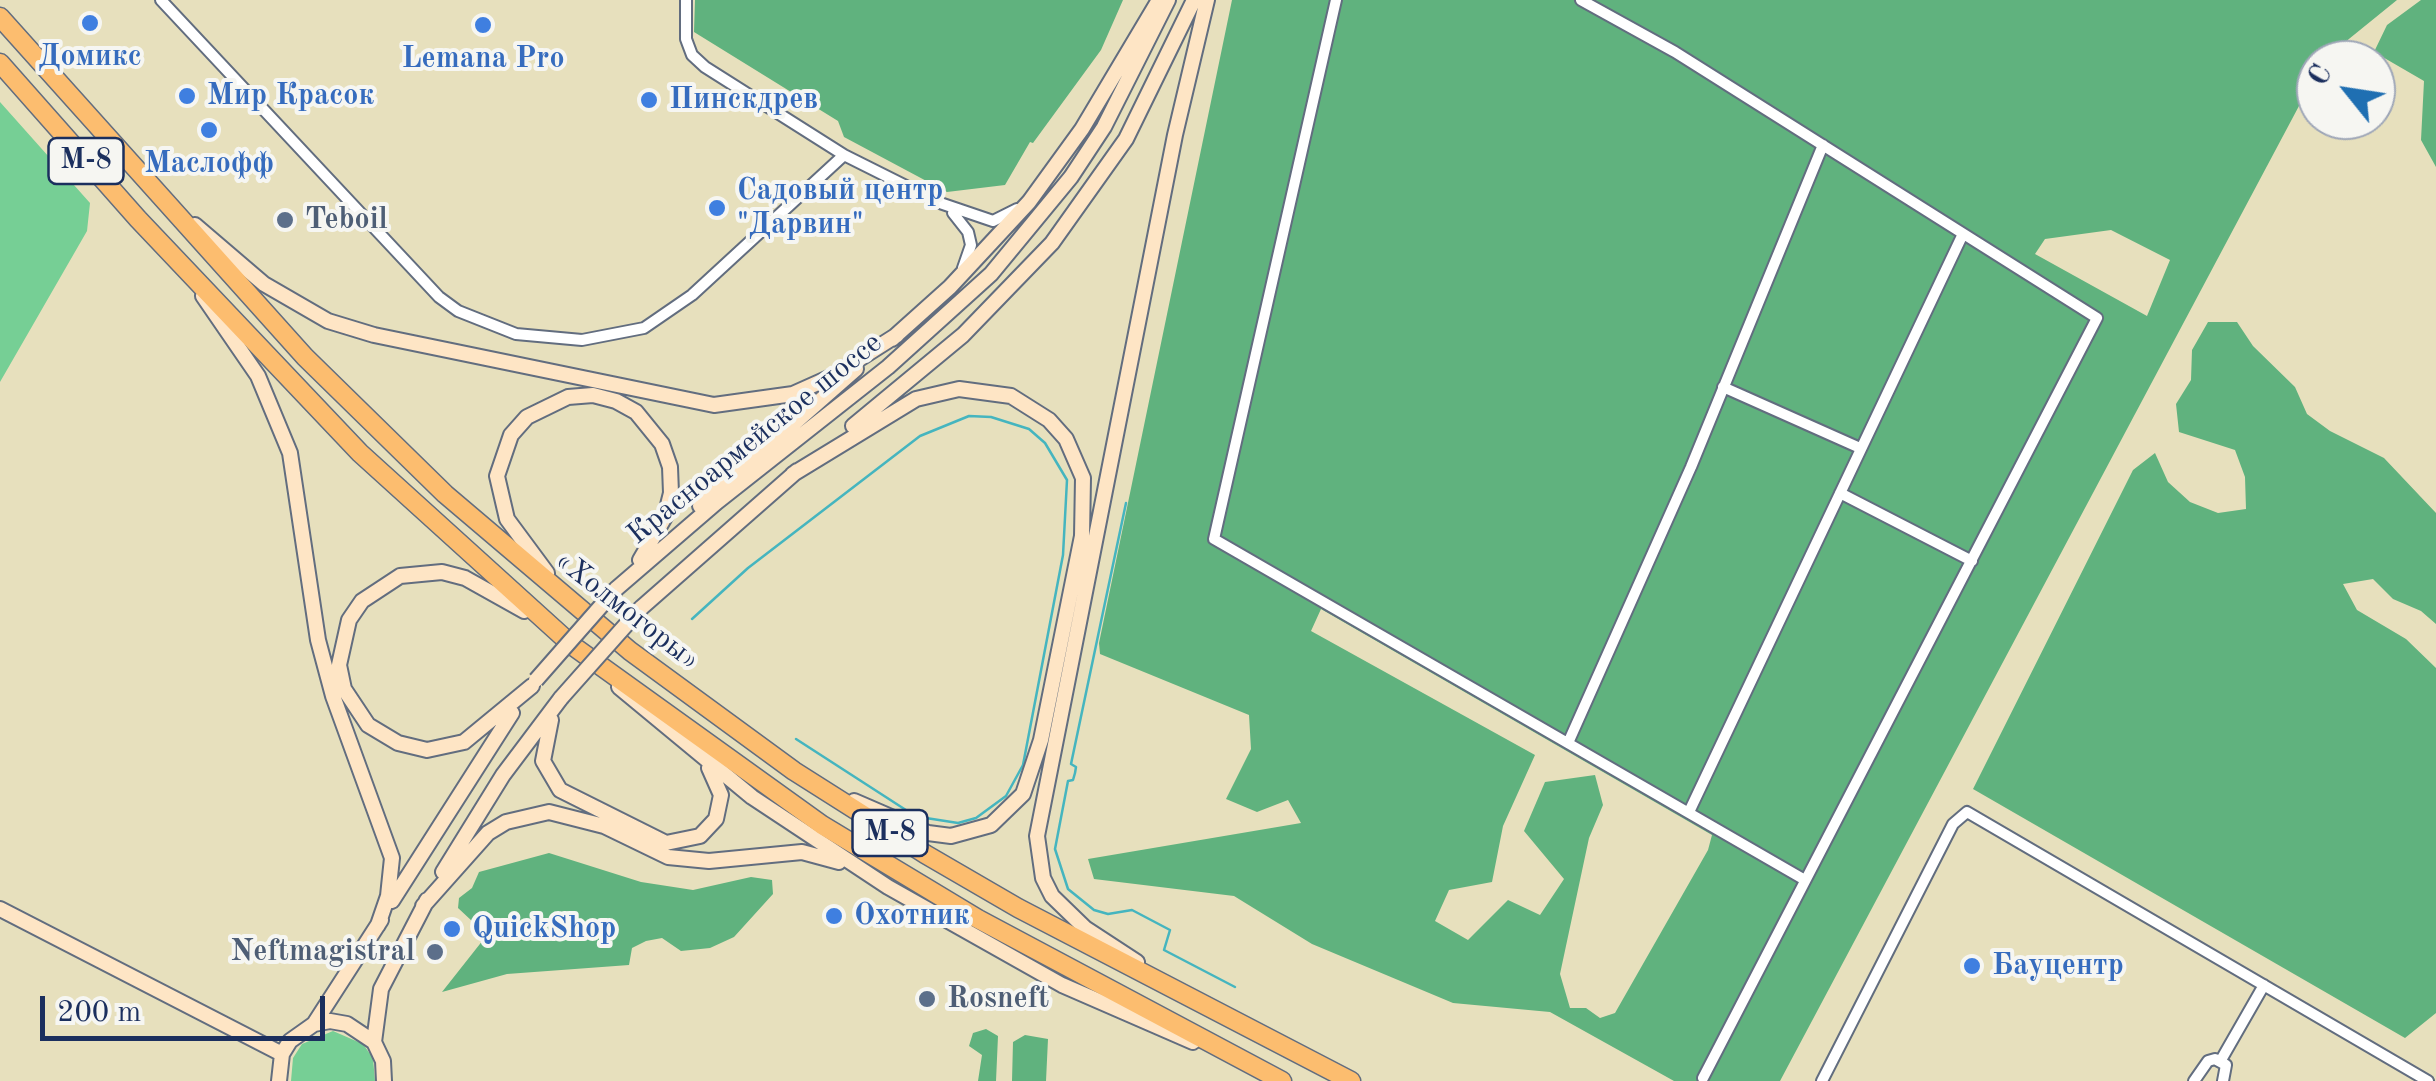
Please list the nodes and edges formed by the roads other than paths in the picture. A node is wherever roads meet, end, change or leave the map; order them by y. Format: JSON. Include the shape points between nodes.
{"nodes":[{"id":1,"x":162,"y":0,"type":"edge"},
{"id":2,"x":686,"y":0,"type":"edge"},
{"id":3,"x":1159,"y":0,"type":"edge"},
{"id":4,"x":1168,"y":0,"type":"edge"},
{"id":5,"x":1194,"y":0,"type":"edge"},
{"id":6,"x":1207,"y":0,"type":"edge"},
{"id":7,"x":1336,"y":0,"type":"edge"},
{"id":8,"x":1582,"y":0,"type":"edge"},
{"id":9,"x":0,"y":16,"type":"edge"},
{"id":10,"x":0,"y":63,"type":"edge"},
{"id":11,"x":1823,"y":145,"type":"junction"},
{"id":12,"x":844,"y":155,"type":"junction"},
{"id":13,"x":147,"y":184,"type":"junction"},
{"id":14,"x":1029,"y":202,"type":"junction"},
{"id":15,"x":940,"y":203,"type":"junction"},
{"id":16,"x":1962,"y":236,"type":"junction"},
{"id":17,"x":175,"y":256,"type":"junction"},
{"id":18,"x":950,"y":286,"type":"junction"},
{"id":19,"x":896,"y":335,"type":"junction"},
{"id":20,"x":1723,"y":387,"type":"junction"},
{"id":21,"x":1860,"y":448,"type":"junction"},
{"id":22,"x":793,"y":474,"type":"junction"},
{"id":23,"x":1840,"y":492,"type":"junction"},
{"id":24,"x":655,"y":554,"type":"junction"},
{"id":25,"x":1972,"y":561,"type":"junction"},
{"id":26,"x":619,"y":587,"type":"junction"},
{"id":27,"x":596,"y":625,"type":"junction"},
{"id":28,"x":577,"y":649,"type":"junction"},
{"id":29,"x":534,"y":683,"type":"junction"},
{"id":30,"x":561,"y":698,"type":"junction"},
{"id":31,"x":1568,"y":743,"type":"junction"},
{"id":32,"x":695,"y":753,"type":"junction"},
{"id":33,"x":794,"y":771,"type":"junction"},
{"id":34,"x":1689,"y":812,"type":"junction"},
{"id":35,"x":867,"y":874,"type":"junction"},
{"id":36,"x":1805,"y":880,"type":"junction"},
{"id":37,"x":423,"y":906,"type":"junction"},
{"id":38,"x":0,"y":910,"type":"edge"},
{"id":39,"x":378,"y":925,"type":"junction"},
{"id":40,"x":2264,"y":985,"type":"junction"},
{"id":41,"x":1206,"y":1006,"type":"junction"},
{"id":42,"x":314,"y":1024,"type":"junction"},
{"id":43,"x":374,"y":1042,"type":"junction"},
{"id":44,"x":282,"y":1054,"type":"junction"},
{"id":45,"x":1236,"y":1058,"type":"junction"},
{"id":46,"x":2221,"y":1060,"type":"junction"},
{"id":47,"x":1703,"y":1078,"type":"dead end"},
{"id":48,"x":279,"y":1081,"type":"edge"},
{"id":49,"x":384,"y":1081,"type":"edge"},
{"id":50,"x":1282,"y":1081,"type":"edge"},
{"id":51,"x":1351,"y":1081,"type":"edge"},
{"id":52,"x":1822,"y":1081,"type":"edge"},
{"id":53,"x":2194,"y":1081,"type":"edge"},
{"id":54,"x":2223,"y":1081,"type":"edge"},
{"id":55,"x":2428,"y":1081,"type":"edge"}],
"edges":[{"from":1,"to":12,"type":"street","via":[[439,298],[516,334],[582,340],[644,328],[692,295]]},
{"from":2,"to":12,"type":"street","via":[[686,39],[704,68]]},
{"from":3,"to":14,"type":"main road","via":[[1082,129]]},
{"from":4,"to":24,"type":"main road","name":"Красноармейское шоссе","via":[[1088,152],[991,274],[888,367]]},
{"from":5,"to":22,"type":"main road","name":"Красноармейское шоссе","via":[[1126,139],[1052,244],[963,335]]},
{"from":6,"to":41,"type":"main road","via":[[1037,836],[1043,878],[1066,913]]},
{"from":7,"to":31,"type":"street","via":[[1214,539]]},
{"from":8,"to":11,"type":"street"},
{"from":9,"to":13,"type":"highway","name":"«Холмогоры»","number":"М-8"},
{"from":10,"to":17,"type":"highway","name":"«Холмогоры»","number":"М-8"},
{"from":11,"to":16,"type":"street"},
{"from":11,"to":20,"type":"street"},
{"from":12,"to":15,"type":"street"},
{"from":13,"to":19,"type":"main road","via":[[264,284],[328,321],[668,398],[714,405],[793,394]]},
{"from":13,"to":27,"type":"highway","name":"«Холмогоры»","number":"М-8","via":[[383,434]]},
{"from":14,"to":15,"type":"street","via":[[993,221]]},
{"from":14,"to":18,"type":"main road"},
{"from":15,"to":18,"type":"street","via":[[960,219],[972,245]]},
{"from":16,"to":21,"type":"street"},
{"from":16,"to":25,"type":"street","via":[[2097,318]]},
{"from":17,"to":28,"type":"highway","name":"«Холмогоры»","number":"М-8","via":[[360,453]]},
{"from":17,"to":39,"type":"main road","via":[[258,376],[290,453],[318,640],[392,858]]},
{"from":18,"to":19,"type":"main road"},
{"from":19,"to":24,"type":"main road","via":[[723,481]]},
{"from":20,"to":21,"type":"street"},
{"from":20,"to":31,"type":"street"},
{"from":21,"to":23,"type":"street"},
{"from":22,"to":30,"type":"main road","name":"Красноармейское шоссе","bridge":true,"via":[[642,608]]},
{"from":22,"to":33,"type":"main road","via":[[916,399],[986,390],[1030,406],[1066,439],[1086,504],[1034,771],[1010,811],[973,832],[928,834]]},
{"from":23,"to":25,"type":"street"},
{"from":23,"to":34,"type":"street"},
{"from":24,"to":26,"type":"main road","name":"Красноармейское шоссе"},
{"from":25,"to":36,"type":"street"},
{"from":26,"to":27,"type":"main road","via":[[666,516],[670,467],[662,444],[636,412],[616,400],[593,395],[546,404],[506,445],[496,476],[498,497],[522,543]]},
{"from":26,"to":29,"type":"main road","name":"Красноармейское шоссе","bridge":true},
{"from":27,"to":33,"type":"highway","name":"«Холмогоры»","number":"М-8"},
{"from":28,"to":29,"type":"main road","via":[[488,588],[442,572],[382,584],[362,601],[341,643],[344,690],[354,710],[381,736],[411,748],[464,742]]},
{"from":28,"to":32,"type":"main road"},
{"from":28,"to":45,"type":"highway","name":"«Холмогоры»","number":"М-8","via":[[838,835]]},
{"from":29,"to":39,"type":"main road","name":"Красноармейское шоссе","via":[[478,760]]},
{"from":30,"to":32,"type":"main road","via":[[542,748],[550,778],[575,800],[649,836],[688,842],[716,819],[719,784]]},
{"from":30,"to":37,"type":"main road","name":"Красноармейское шоссе","via":[[503,776]]},
{"from":31,"to":34,"type":"street"},
{"from":32,"to":35,"type":"main road"},
{"from":33,"to":41,"type":"highway","name":"«Холмогоры»","number":"М-8","via":[[1018,908]]},
{"from":34,"to":36,"type":"street"},
{"from":35,"to":37,"type":"main road","via":[[802,852],[709,861],[668,857],[604,826],[548,812],[488,833]]},
{"from":35,"to":45,"type":"main road","via":[[1062,985]]},
{"from":36,"to":47,"type":"street"},
{"from":37,"to":43,"type":"main road","via":[[382,989]]},
{"from":38,"to":44,"type":"main road"},
{"from":39,"to":42,"type":"main road","name":"Красноармейское шоссе"},
{"from":40,"to":46,"type":"street"},
{"from":40,"to":52,"type":"street","via":[[1968,812],[1952,824]]},
{"from":40,"to":55,"type":"street"},
{"from":41,"to":51,"type":"highway","name":"«Холмогоры»","number":"М-8"},
{"from":42,"to":43,"type":"main road","via":[[347,1024]]},
{"from":42,"to":44,"type":"main road","name":"Красноармейское шоссе"},
{"from":43,"to":49,"type":"main road"},
{"from":44,"to":48,"type":"main road"},
{"from":45,"to":50,"type":"highway","name":"«Холмогоры»","number":"М-8"},
{"from":46,"to":53,"type":"street","via":[[2208,1061]]},
{"from":46,"to":54,"type":"street"}]}
